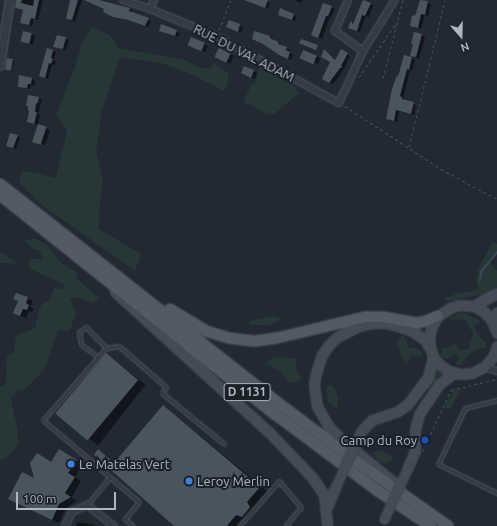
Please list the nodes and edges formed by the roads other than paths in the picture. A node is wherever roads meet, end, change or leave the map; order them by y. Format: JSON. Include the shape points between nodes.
{"nodes":[{"id":1,"x":10,"y":0,"type":"edge"},
{"id":2,"x":123,"y":0,"type":"edge"},
{"id":3,"x":154,"y":0,"type":"edge"},
{"id":4,"x":348,"y":0,"type":"edge"},
{"id":5,"x":395,"y":0,"type":"edge"},
{"id":6,"x":150,"y":9,"type":"junction"},
{"id":7,"x":363,"y":51,"type":"junction"},
{"id":8,"x":0,"y":66,"type":"edge"},
{"id":9,"x":0,"y":184,"type":"edge"},
{"id":10,"x":0,"y":195,"type":"edge"},
{"id":11,"x":69,"y":251,"type":"junction"},
{"id":12,"x":88,"y":252,"type":"junction"},
{"id":13,"x":497,"y":293,"type":"edge"},
{"id":14,"x":473,"y":306,"type":"junction"},
{"id":15,"x":497,"y":312,"type":"edge"},
{"id":16,"x":438,"y":316,"type":"junction"},
{"id":17,"x":496,"y":329,"type":"edge"},
{"id":18,"x":497,"y":346,"type":"edge"},
{"id":19,"x":429,"y":347,"type":"junction"},
{"id":20,"x":106,"y":348,"type":"junction"},
{"id":21,"x":98,"y":357,"type":"junction"},
{"id":22,"x":433,"y":357,"type":"junction"},
{"id":23,"x":484,"y":367,"type":"junction"},
{"id":24,"x":497,"y":371,"type":"edge"},
{"id":25,"x":454,"y":373,"type":"junction"},
{"id":26,"x":497,"y":400,"type":"edge"},
{"id":27,"x":224,"y":444,"type":"dead end"},
{"id":28,"x":109,"y":478,"type":"junction"},
{"id":29,"x":497,"y":492,"type":"edge"},
{"id":30,"x":87,"y":505,"type":"junction"},
{"id":31,"x":326,"y":508,"type":"junction"},
{"id":32,"x":382,"y":522,"type":"edge"},
{"id":33,"x":65,"y":526,"type":"edge"},
{"id":34,"x":114,"y":526,"type":"edge"},
{"id":35,"x":133,"y":526,"type":"edge"},
{"id":36,"x":239,"y":526,"type":"edge"},
{"id":37,"x":285,"y":526,"type":"edge"},
{"id":38,"x":328,"y":526,"type":"edge"},
{"id":39,"x":430,"y":526,"type":"edge"},
{"id":40,"x":448,"y":526,"type":"edge"}],
"edges":[{"from":1,"to":8,"type":"street"},
{"from":2,"to":6,"type":"street","name":"RUE DU VAL ADAM"},
{"from":3,"to":6,"type":"street"},
{"from":4,"to":7,"type":"street","via":[[335,31]]},
{"from":5,"to":7,"type":"street"},
{"from":6,"to":7,"type":"street","name":"RUE DU VAL ADAM","via":[[216,36],[339,103]]},
{"from":9,"to":12,"type":"main road","number":"D 1131"},
{"from":10,"to":11,"type":"main road","number":"D 1131"},
{"from":11,"to":31,"type":"main road","via":[[268,431],[320,487]]},
{"from":11,"to":39,"type":"main road","number":"D 1131","via":[[282,419],[378,491]]},
{"from":12,"to":16,"type":"main road","via":[[183,318],[206,331],[229,338],[255,341],[277,338],[365,317],[417,322]]},
{"from":12,"to":40,"type":"main road","number":"D 1131","via":[[281,405],[356,462]]},
{"from":13,"to":14,"type":"main road"},
{"from":14,"to":16,"type":"main road","via":[[454,306]]},
{"from":14,"to":17,"type":"main road","via":[[488,315]]},
{"from":15,"to":17,"type":"main road"},
{"from":16,"to":19,"type":"main road","via":[[429,332]]},
{"from":18,"to":23,"type":"main road","via":[[493,357]]},
{"from":19,"to":22,"type":"main road"},
{"from":19,"to":40,"type":"main road","via":[[425,340],[414,332],[386,323],[372,323],[347,331],[337,337],[322,355],[316,373],[315,395],[323,419],[334,432]]},
{"from":20,"to":21,"type":"lane"},
{"from":20,"to":21,"type":"lane","via":[[86,327],[79,332],[81,344]]},
{"from":20,"to":27,"type":"lane","via":[[119,346],[166,387],[162,393]]},
{"from":21,"to":28,"type":"lane","via":[[43,420]]},
{"from":22,"to":25,"type":"main road","via":[[444,368]]},
{"from":22,"to":31,"type":"main road","bridge":true,"via":[[428,377],[407,405],[372,420],[361,431]]},
{"from":23,"to":24,"type":"street"},
{"from":23,"to":25,"type":"main road","via":[[466,374]]},
{"from":25,"to":32,"type":"main road","bridge":true,"via":[[439,384],[420,414],[415,430],[415,451]]},
{"from":26,"to":29,"type":"lane","via":[[465,408],[438,464]]},
{"from":28,"to":30,"type":"lane"},
{"from":28,"to":35,"type":"lane","via":[[139,502],[125,519]]},
{"from":30,"to":33,"type":"street","via":[[72,512]]},
{"from":30,"to":34,"type":"street"},
{"from":31,"to":38,"type":"main road"},
{"from":36,"to":37,"type":"lane","via":[[279,481],[301,506]]}]}
